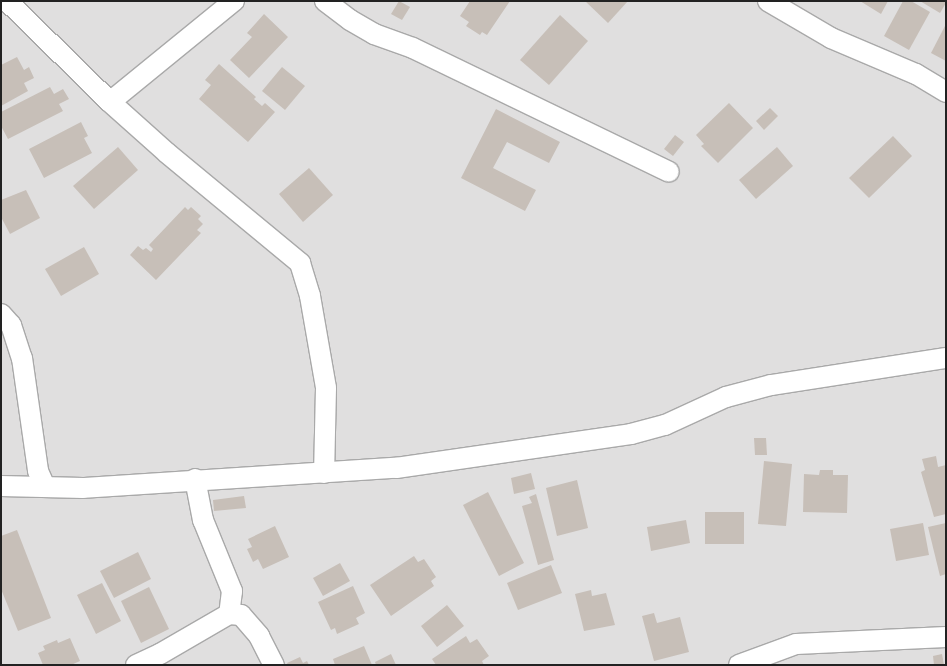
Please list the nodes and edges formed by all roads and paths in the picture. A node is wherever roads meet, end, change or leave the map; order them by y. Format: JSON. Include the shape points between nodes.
{"nodes":[{"id":1,"x":7,"y":1,"type":"edge"},
{"id":2,"x":234,"y":1,"type":"edge"},
{"id":3,"x":325,"y":1,"type":"edge"},
{"id":4,"x":768,"y":1,"type":"edge"},
{"id":5,"x":946,"y":92,"type":"edge"},
{"id":6,"x":110,"y":102,"type":"junction"},
{"id":7,"x":669,"y":172,"type":"dead end"},
{"id":8,"x":1,"y":314,"type":"edge"},
{"id":9,"x":946,"y":358,"type":"edge"},
{"id":10,"x":324,"y":473,"type":"junction"},
{"id":11,"x":195,"y":479,"type":"junction"},
{"id":12,"x":1,"y":486,"type":"edge"},
{"id":13,"x":46,"y":487,"type":"junction"},
{"id":14,"x":229,"y":614,"type":"junction"},
{"id":15,"x":946,"y":637,"type":"edge"},
{"id":16,"x":766,"y":661,"type":"edge"},
{"id":17,"x":136,"y":665,"type":"edge"},
{"id":18,"x":274,"y":665,"type":"edge"},
{"id":19,"x":739,"y":665,"type":"edge"}],
"edges":[{"from":1,"to":6,"type":"street"},
{"from":2,"to":6,"type":"street"},
{"from":3,"to":7,"type":"street","via":[[374,34],[412,48]]},
{"from":4,"to":5,"type":"street","via":[[831,38],[916,74]]},
{"from":6,"to":10,"type":"street","via":[[300,264],[310,296],[326,388]]},
{"from":8,"to":13,"type":"street","via":[[11,325],[22,358],[38,472]]},
{"from":9,"to":10,"type":"street","via":[[771,385],[726,397],[665,425],[631,434],[396,468]]},
{"from":10,"to":11,"type":"street"},
{"from":11,"to":13,"type":"street","via":[[83,488]]},
{"from":11,"to":14,"type":"street","via":[[203,520],[232,591]]},
{"from":12,"to":13,"type":"street"},
{"from":14,"to":17,"type":"street"},
{"from":14,"to":18,"type":"street","via":[[241,615],[259,636]]},
{"from":15,"to":16,"type":"street","via":[[796,644]]},
{"from":16,"to":19,"type":"street"}]}
